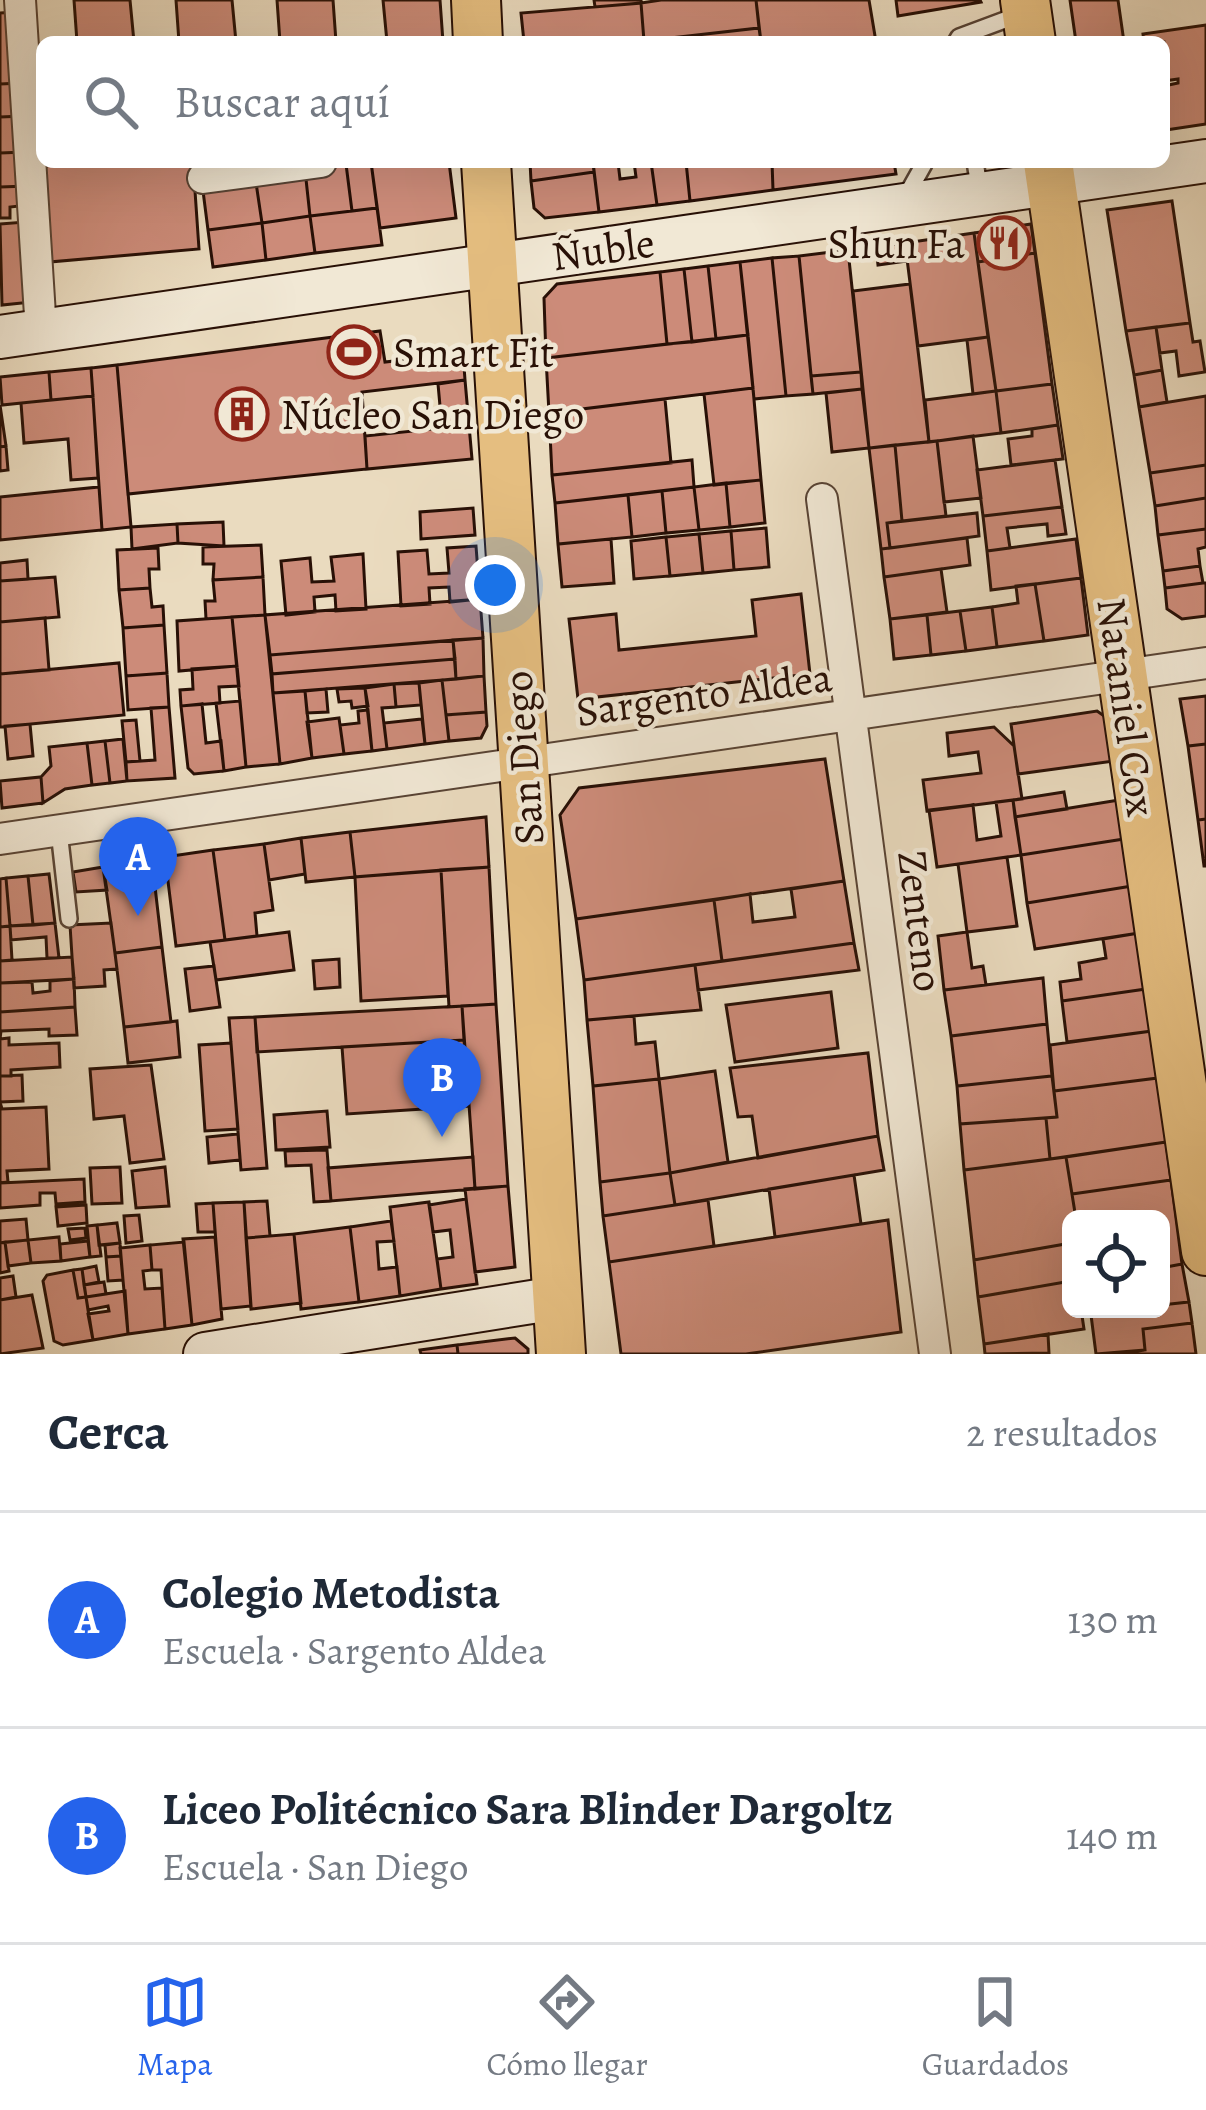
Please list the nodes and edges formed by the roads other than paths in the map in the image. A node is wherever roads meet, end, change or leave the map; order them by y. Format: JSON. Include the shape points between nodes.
{"nodes":[{"id":1,"x":20,"y":0,"type":"edge"},
{"id":2,"x":476,"y":0,"type":"edge"},
{"id":3,"x":1028,"y":18,"type":"edge"},
{"id":4,"x":478,"y":36,"type":"edge"},
{"id":5,"x":974,"y":36,"type":"edge"},
{"id":6,"x":1202,"y":167,"type":"edge"},
{"id":7,"x":277,"y":168,"type":"edge"},
{"id":8,"x":486,"y":168,"type":"edge"},
{"id":9,"x":922,"y":168,"type":"edge"},
{"id":10,"x":1050,"y":174,"type":"edge"},
{"id":11,"x":203,"y":178,"type":"dead end"},
{"id":12,"x":978,"y":178,"type":"edge"},
{"id":13,"x":901,"y":206,"type":"junction"},
{"id":14,"x":492,"y":265,"type":"junction"},
{"id":15,"x":20,"y":334,"type":"edge"},
{"id":16,"x":822,"y":499,"type":"dead end"},
{"id":17,"x":1206,"y":663,"type":"edge"},
{"id":18,"x":1123,"y":676,"type":"junction"},
{"id":19,"x":852,"y":715,"type":"junction"},
{"id":20,"x":524,"y":763,"type":"junction"},
{"id":21,"x":59,"y":831,"type":"junction"},
{"id":22,"x":0,"y":839,"type":"edge"},
{"id":23,"x":69,"y":919,"type":"dead end"},
{"id":24,"x":1206,"y":1251,"type":"edge"},
{"id":25,"x":557,"y":1298,"type":"junction"},
{"id":26,"x":205,"y":1354,"type":"edge"},
{"id":27,"x":560,"y":1354,"type":"edge"},
{"id":28,"x":935,"y":1354,"type":"edge"}],
"edges":[{"from":1,"to":15,"type":"street"},
{"from":2,"to":4,"type":"main road"},
{"from":3,"to":5,"type":"lane"},
{"from":6,"to":10,"type":"main road","name":"Ñuble"},
{"from":7,"to":11,"type":"street"},
{"from":8,"to":14,"type":"main road","name":"San Diego"},
{"from":9,"to":13,"type":"lane"},
{"from":10,"to":12,"type":"main road","name":"Ñuble"},
{"from":10,"to":18,"type":"main road","name":"Nataniel Cox"},
{"from":12,"to":13,"type":"main road","name":"Ñuble"},
{"from":13,"to":14,"type":"main road","name":"Ñuble"},
{"from":14,"to":15,"type":"main road","name":"Ñuble"},
{"from":14,"to":20,"type":"main road","name":"San Diego"},
{"from":16,"to":19,"type":"street","name":"Zenteno"},
{"from":17,"to":18,"type":"street","name":"Sargento Aldea"},
{"from":18,"to":19,"type":"street","name":"Sargento Aldea"},
{"from":18,"to":24,"type":"main road","name":"Nataniel Cox"},
{"from":19,"to":20,"type":"street","name":"Sargento Aldea"},
{"from":19,"to":28,"type":"street","name":"Zenteno"},
{"from":20,"to":21,"type":"street","name":"Sargento Aldea"},
{"from":20,"to":25,"type":"main road","name":"San Diego"},
{"from":21,"to":22,"type":"street","name":"Sargento Aldea"},
{"from":21,"to":23,"type":"lane"},
{"from":25,"to":26,"type":"main road"},
{"from":25,"to":27,"type":"main road","name":"San Diego"}]}
